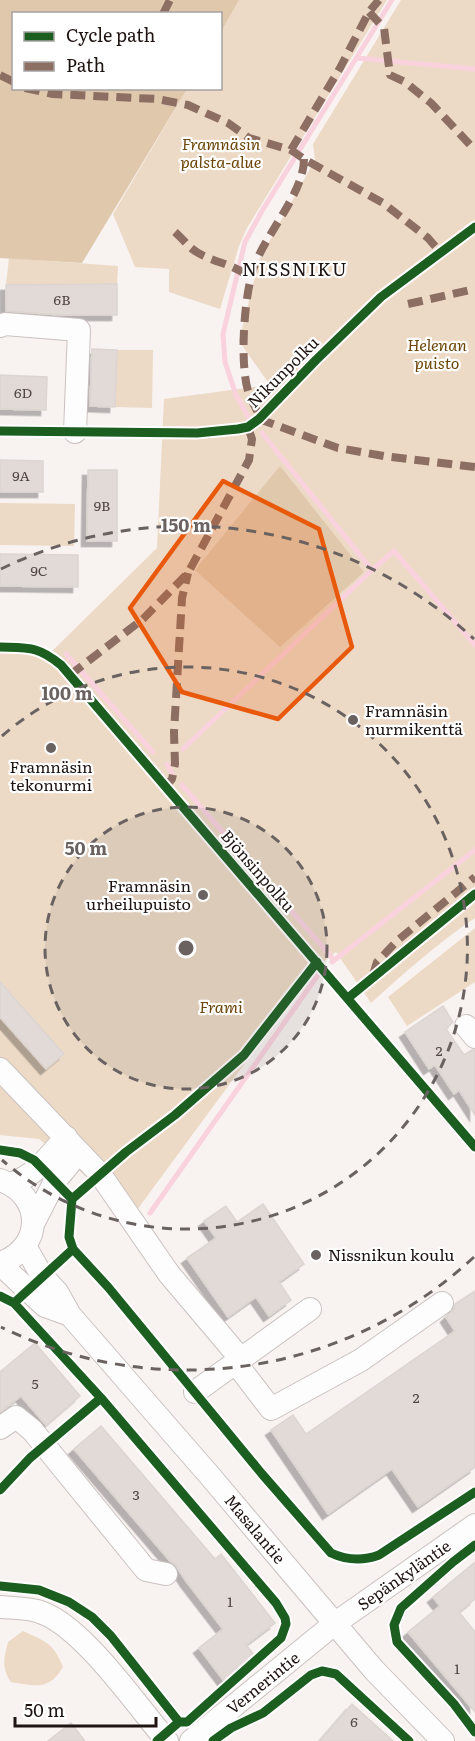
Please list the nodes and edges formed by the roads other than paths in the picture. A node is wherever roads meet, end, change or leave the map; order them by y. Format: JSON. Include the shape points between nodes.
{"nodes":[{"id":1,"x":0,"y":326,"type":"edge"},
{"id":2,"x":75,"y":432,"type":"dead end"},
{"id":3,"x":0,"y":1069,"type":"edge"},
{"id":4,"x":72,"y":1145,"type":"junction"},
{"id":5,"x":5,"y":1182,"type":"edge"},
{"id":6,"x":33,"y":1224,"type":"junction"},
{"id":7,"x":25,"y":1246,"type":"junction"},
{"id":8,"x":0,"y":1263,"type":"edge"},
{"id":9,"x":442,"y":1303,"type":"dead end"},
{"id":10,"x":310,"y":1309,"type":"dead end"},
{"id":11,"x":70,"y":1315,"type":"junction"},
{"id":12,"x":237,"y":1360,"type":"junction"},
{"id":13,"x":195,"y":1392,"type":"dead end"},
{"id":14,"x":0,"y":1428,"type":"edge"},
{"id":15,"x":475,"y":1525,"type":"edge"},
{"id":16,"x":166,"y":1574,"type":"dead end"},
{"id":17,"x":0,"y":1607,"type":"edge"},
{"id":18,"x":334,"y":1624,"type":"junction"},
{"id":19,"x":167,"y":1741,"type":"edge"},
{"id":20,"x":191,"y":1741,"type":"edge"},
{"id":21,"x":443,"y":1741,"type":"edge"}],
"edges":[{"from":1,"to":2,"type":"street","via":[[79,330]]},
{"from":3,"to":4,"type":"street"},
{"from":4,"to":5,"type":"street","via":[[27,1178]]},
{"from":4,"to":6,"type":"street"},
{"from":4,"to":12,"type":"street","via":[[100,1174],[169,1274]]},
{"from":5,"to":6,"type":"street","via":[[25,1197]]},
{"from":6,"to":7,"type":"street"},
{"from":7,"to":8,"type":"street"},
{"from":7,"to":11,"type":"street","name":"Masalantie"},
{"from":8,"to":11,"type":"street","name":"Masalantie","via":[[45,1306]]},
{"from":9,"to":12,"type":"street","via":[[361,1360],[271,1409]]},
{"from":10,"to":12,"type":"street"},
{"from":11,"to":18,"type":"street","name":"Masalantie"},
{"from":12,"to":13,"type":"street"},
{"from":14,"to":16,"type":"street","via":[[16,1417],[32,1430],[146,1570]]},
{"from":15,"to":18,"type":"street","name":"Sepänkyläntie"},
{"from":17,"to":19,"type":"street","via":[[37,1611],[69,1629],[87,1644]]},
{"from":18,"to":20,"type":"street","name":"Vernerintie"},
{"from":18,"to":21,"type":"street","name":"Masalantie"}]}
